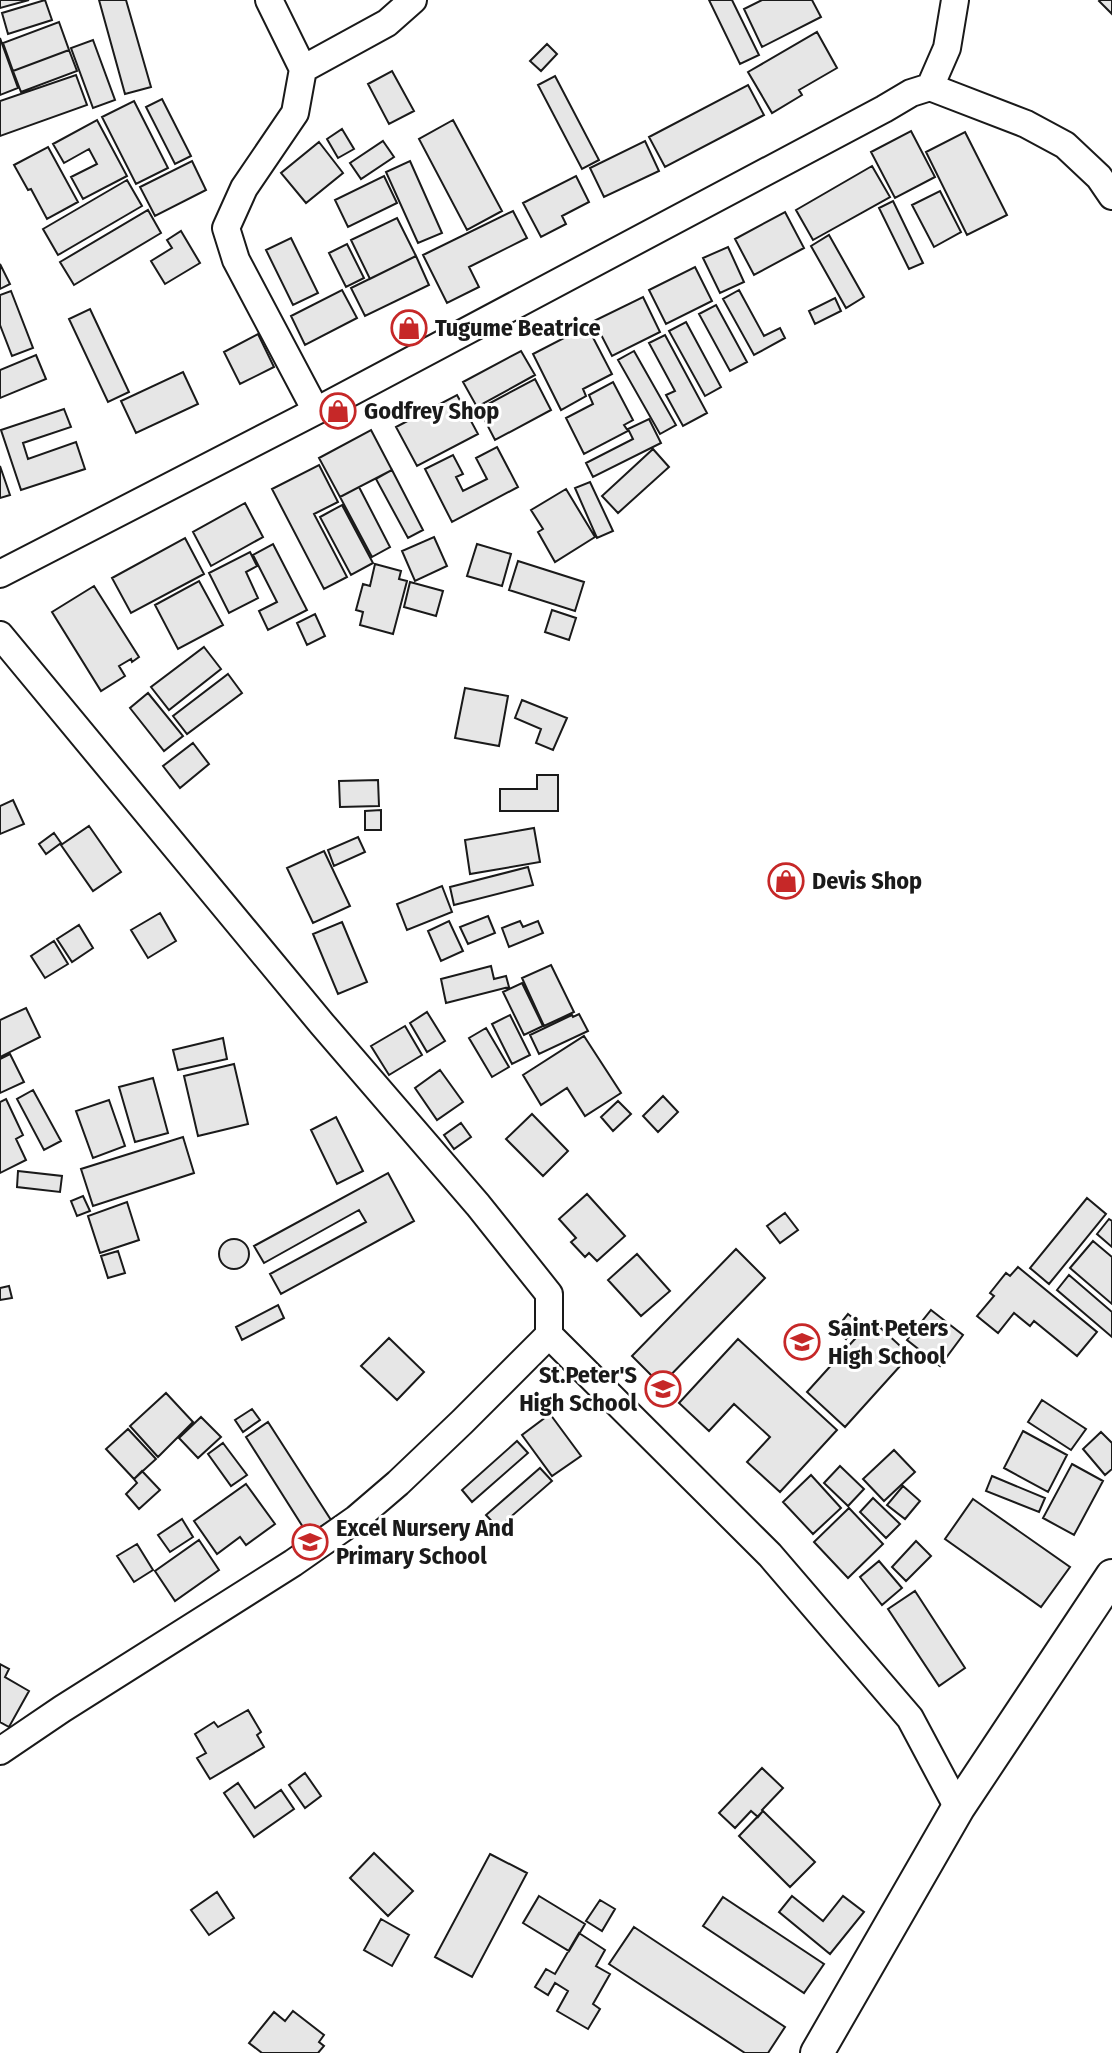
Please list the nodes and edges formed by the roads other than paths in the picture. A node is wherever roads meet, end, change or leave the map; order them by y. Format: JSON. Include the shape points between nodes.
{"nodes":[{"id":1,"x":269,"y":0,"type":"edge"},
{"id":2,"x":413,"y":0,"type":"edge"},
{"id":3,"x":955,"y":0,"type":"edge"},
{"id":4,"x":303,"y":69,"type":"junction"},
{"id":5,"x":930,"y":87,"type":"junction"},
{"id":6,"x":1112,"y":196,"type":"edge"},
{"id":7,"x":316,"y":411,"type":"junction"},
{"id":8,"x":0,"y":574,"type":"edge"},
{"id":9,"x":0,"y":635,"type":"edge"},
{"id":10,"x":549,"y":1335,"type":"junction"},
{"id":11,"x":1112,"y":1576,"type":"edge"},
{"id":12,"x":0,"y":1751,"type":"edge"},
{"id":13,"x":958,"y":1808,"type":"junction"},
{"id":14,"x":817,"y":2053,"type":"edge"}],
"edges":[{"from":1,"to":4,"type":"street"},
{"from":2,"to":4,"type":"street","via":[[387,23]]},
{"from":3,"to":5,"type":"street","via":[[947,48]]},
{"from":4,"to":7,"type":"street","via":[[295,113],[244,188],[226,228],[236,260]]},
{"from":5,"to":6,"type":"street","via":[[1065,145]]},
{"from":5,"to":7,"type":"street"},
{"from":7,"to":8,"type":"street"},
{"from":9,"to":10,"type":"street","via":[[549,1294]]},
{"from":10,"to":12,"type":"street","via":[[356,1519]]},
{"from":10,"to":13,"type":"street","via":[[770,1555],[910,1718]]},
{"from":11,"to":13,"type":"street"},
{"from":13,"to":14,"type":"street"}]}
